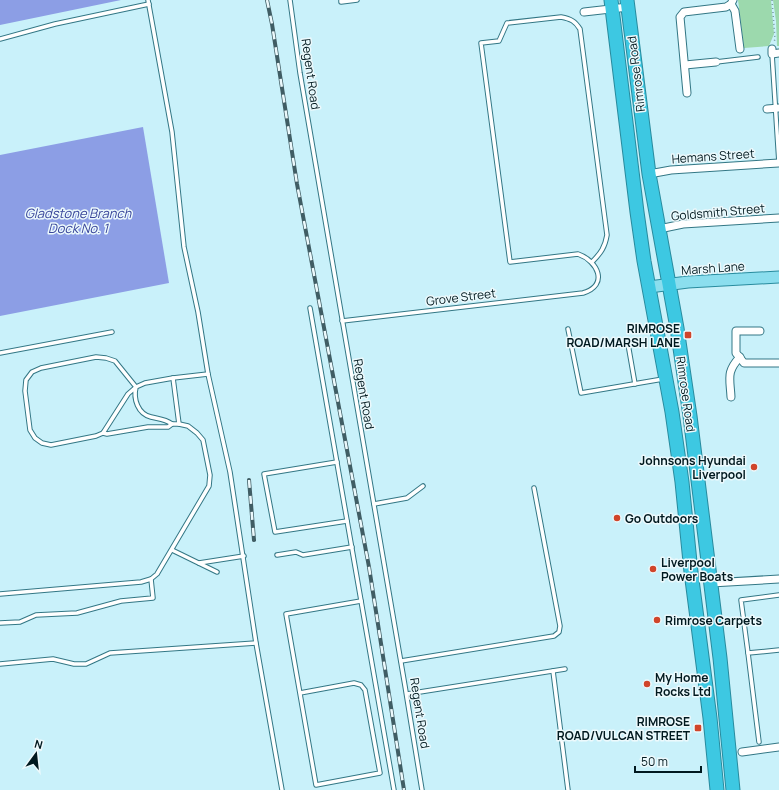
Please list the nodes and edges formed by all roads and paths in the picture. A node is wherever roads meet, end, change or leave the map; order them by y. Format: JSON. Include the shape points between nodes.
{"nodes":[{"id":1,"x":290,"y":0,"type":"edge"},
{"id":2,"x":341,"y":0,"type":"edge"},
{"id":3,"x":356,"y":0,"type":"edge"},
{"id":4,"x":772,"y":0,"type":"edge"},
{"id":5,"x":149,"y":2,"type":"edge"},
{"id":6,"x":732,"y":2,"type":"edge"},
{"id":7,"x":627,"y":3,"type":"edge"},
{"id":8,"x":612,"y":4,"type":"edge"},
{"id":9,"x":584,"y":12,"type":"dead end"},
{"id":10,"x":0,"y":39,"type":"edge"},
{"id":11,"x":740,"y":49,"type":"dead end"},
{"id":12,"x":774,"y":50,"type":"edge"},
{"id":13,"x":758,"y":57,"type":"dead end"},
{"id":14,"x":716,"y":62,"type":"joint"},
{"id":15,"x":685,"y":65,"type":"junction"},
{"id":16,"x":687,"y":93,"type":"dead end"},
{"id":17,"x":767,"y":109,"type":"dead end"},
{"id":18,"x":777,"y":109,"type":"edge"},
{"id":19,"x":779,"y":163,"type":"edge"},
{"id":20,"x":649,"y":174,"type":"junction"},
{"id":21,"x":779,"y":218,"type":"edge"},
{"id":22,"x":659,"y":230,"type":"junction"},
{"id":23,"x":592,"y":262,"type":"junction"},
{"id":24,"x":779,"y":277,"type":"edge"},
{"id":25,"x":668,"y":284,"type":"junction"},
{"id":26,"x":649,"y":287,"type":"junction"},
{"id":27,"x":310,"y":308,"type":"dead end"},
{"id":28,"x":342,"y":321,"type":"junction"},
{"id":29,"x":568,"y":329,"type":"dead end"},
{"id":30,"x":760,"y":331,"type":"dead end"},
{"id":31,"x":112,"y":332,"type":"dead end"},
{"id":32,"x":628,"y":344,"type":"dead end"},
{"id":33,"x":0,"y":353,"type":"edge"},
{"id":34,"x":740,"y":357,"type":"junction"},
{"id":35,"x":779,"y":363,"type":"edge"},
{"id":36,"x":208,"y":374,"type":"junction"},
{"id":37,"x":173,"y":378,"type":"junction"},
{"id":38,"x":666,"y":378,"type":"junction"},
{"id":39,"x":635,"y":384,"type":"junction"},
{"id":40,"x":136,"y":387,"type":"junction"},
{"id":41,"x":731,"y":397,"type":"dead end"},
{"id":42,"x":172,"y":424,"type":"junction"},
{"id":43,"x":179,"y":424,"type":"junction"},
{"id":44,"x":103,"y":433,"type":"junction"},
{"id":45,"x":337,"y":462,"type":"junction"},
{"id":46,"x":423,"y":486,"type":"dead end"},
{"id":47,"x":534,"y":488,"type":"dead end"},
{"id":48,"x":374,"y":504,"type":"junction"},
{"id":49,"x":347,"y":521,"type":"junction"},
{"id":50,"x":352,"y":547,"type":"junction"},
{"id":51,"x":172,"y":550,"type":"junction"},
{"id":52,"x":276,"y":555,"type":"dead end"},
{"id":53,"x":244,"y":556,"type":"junction"},
{"id":54,"x":198,"y":563,"type":"junction"},
{"id":55,"x":216,"y":572,"type":"dead end"},
{"id":56,"x":151,"y":579,"type":"junction"},
{"id":57,"x":779,"y":579,"type":"edge"},
{"id":58,"x":711,"y":583,"type":"junction"},
{"id":59,"x":0,"y":594,"type":"edge"},
{"id":60,"x":779,"y":595,"type":"edge"},
{"id":61,"x":361,"y":601,"type":"junction"},
{"id":62,"x":0,"y":623,"type":"edge"},
{"id":63,"x":256,"y":643,"type":"junction"},
{"id":64,"x":779,"y":650,"type":"edge"},
{"id":65,"x":748,"y":653,"type":"junction"},
{"id":66,"x":401,"y":661,"type":"junction"},
{"id":67,"x":0,"y":664,"type":"edge"},
{"id":68,"x":565,"y":669,"type":"dead end"},
{"id":69,"x":553,"y":671,"type":"junction"},
{"id":70,"x":300,"y":693,"type":"junction"},
{"id":71,"x":407,"y":694,"type":"junction"},
{"id":72,"x":759,"y":742,"type":"dead end"},
{"id":73,"x":779,"y":747,"type":"edge"},
{"id":74,"x":742,"y":752,"type":"dead end"},
{"id":75,"x":731,"y":763,"type":"junction"},
{"id":76,"x":282,"y":790,"type":"edge"},
{"id":77,"x":394,"y":790,"type":"edge"},
{"id":78,"x":422,"y":790,"type":"edge"},
{"id":79,"x":568,"y":790,"type":"edge"},
{"id":80,"x":717,"y":790,"type":"edge"},
{"id":81,"x":733,"y":790,"type":"edge"},
{"id":82,"x":739,"y":790,"type":"edge"}],
"edges":[{"from":1,"to":28,"type":"lane","name":"Regent Road"},
{"from":2,"to":3,"type":"lane"},
{"from":4,"to":12,"type":"path"},
{"from":5,"to":10,"type":"lane"},
{"from":5,"to":36,"type":"lane","via":[[172,132],[184,247]]},
{"from":6,"to":11,"type":"street"},
{"from":6,"to":15,"type":"street","via":[[726,7],[682,14],[680,20]]},
{"from":7,"to":8,"type":"street"},
{"from":7,"to":20,"type":"highway","name":"Rimrose Road"},
{"from":8,"to":9,"type":"street"},
{"from":8,"to":26,"type":"highway","name":"Rimrose Road","via":[[637,212]]},
{"from":12,"to":18,"type":"lane"},
{"from":13,"to":14,"type":"lane"},
{"from":14,"to":15,"type":"street"},
{"from":15,"to":16,"type":"street"},
{"from":17,"to":18,"type":"street"},
{"from":18,"to":19,"type":"lane"},
{"from":19,"to":20,"type":"street","name":"Hemans Street","via":[[671,170]]},
{"from":20,"to":22,"type":"highway","name":"Rimrose Road"},
{"from":21,"to":22,"type":"street","name":"Goldsmith Street","via":[[683,224]]},
{"from":22,"to":25,"type":"highway","name":"Rimrose Road"},
{"from":23,"to":23,"type":"lane","via":[[578,254],[510,262],[481,43],[499,41],[507,23],[561,17],[570,18],[580,29],[607,235],[602,253]]},
{"from":23,"to":28,"type":"lane","name":"Grove Street","via":[[597,270],[598,279],[590,291],[583,293]]},
{"from":24,"to":25,"type":"main road","name":"Marsh Lane"},
{"from":25,"to":26,"type":"main road","name":"Marsh Lane"},
{"from":25,"to":58,"type":"highway","name":"Rimrose Road","via":[[690,416]]},
{"from":26,"to":38,"type":"highway","name":"Rimrose Road"},
{"from":27,"to":45,"type":"lane"},
{"from":28,"to":48,"type":"lane","name":"Regent Road"},
{"from":29,"to":39,"type":"lane","via":[[581,393]]},
{"from":30,"to":34,"type":"street","via":[[736,332],[736,352]]},
{"from":31,"to":33,"type":"lane"},
{"from":32,"to":39,"type":"lane"},
{"from":34,"to":35,"type":"street","via":[[744,363]]},
{"from":34,"to":41,"type":"street","via":[[729,373]]},
{"from":36,"to":37,"type":"lane"},
{"from":36,"to":53,"type":"lane","via":[[230,472]]},
{"from":37,"to":40,"type":"lane"},
{"from":37,"to":43,"type":"lane"},
{"from":38,"to":39,"type":"lane"},
{"from":38,"to":80,"type":"highway","name":"Rimrose Road","via":[[682,482]]},
{"from":40,"to":42,"type":"lane","via":[[134,395],[141,412]]},
{"from":40,"to":44,"type":"lane","via":[[128,394]]},
{"from":40,"to":44,"type":"lane","via":[[115,361],[96,357],[41,368],[32,372],[26,380],[30,430],[42,443],[51,445],[88,439]]},
{"from":42,"to":43,"type":"lane"},
{"from":42,"to":44,"type":"lane","via":[[168,427]]},
{"from":43,"to":51,"type":"lane","via":[[197,432],[203,440],[210,475],[204,497]]},
{"from":45,"to":49,"type":"lane"},
{"from":45,"to":49,"type":"lane","via":[[264,474],[274,532]]},
{"from":46,"to":48,"type":"lane","via":[[407,498]]},
{"from":47,"to":66,"type":"lane","via":[[560,626],[559,632],[554,636]]},
{"from":48,"to":66,"type":"lane","name":"Regent Road"},
{"from":49,"to":50,"type":"lane"},
{"from":50,"to":52,"type":"lane","via":[[303,555],[296,552]]},
{"from":50,"to":61,"type":"lane"},
{"from":51,"to":54,"type":"lane"},
{"from":51,"to":56,"type":"lane"},
{"from":53,"to":54,"type":"lane"},
{"from":53,"to":63,"type":"lane"},
{"from":54,"to":55,"type":"lane"},
{"from":56,"to":59,"type":"lane"},
{"from":56,"to":62,"type":"lane","via":[[153,598],[121,601],[77,613],[36,615],[20,622]]},
{"from":57,"to":58,"type":"street"},
{"from":58,"to":75,"type":"highway","name":"Rimrose Road"},
{"from":60,"to":65,"type":"lane","via":[[741,600]]},
{"from":61,"to":70,"type":"lane","via":[[286,614]]},
{"from":61,"to":77,"type":"lane"},
{"from":63,"to":67,"type":"lane","via":[[110,653],[86,664],[53,659]]},
{"from":63,"to":76,"type":"lane"},
{"from":64,"to":65,"type":"lane"},
{"from":65,"to":72,"type":"lane"},
{"from":66,"to":71,"type":"lane","name":"Regent Road"},
{"from":68,"to":69,"type":"lane"},
{"from":69,"to":71,"type":"lane"},
{"from":69,"to":79,"type":"lane"},
{"from":70,"to":70,"type":"lane","via":[[316,784],[380,773],[365,690],[361,685],[354,683]]},
{"from":71,"to":78,"type":"lane","name":"Regent Road"},
{"from":73,"to":74,"type":"street"},
{"from":75,"to":81,"type":"highway","name":"Rimrose Road"},
{"from":75,"to":82,"type":"street"}]}
